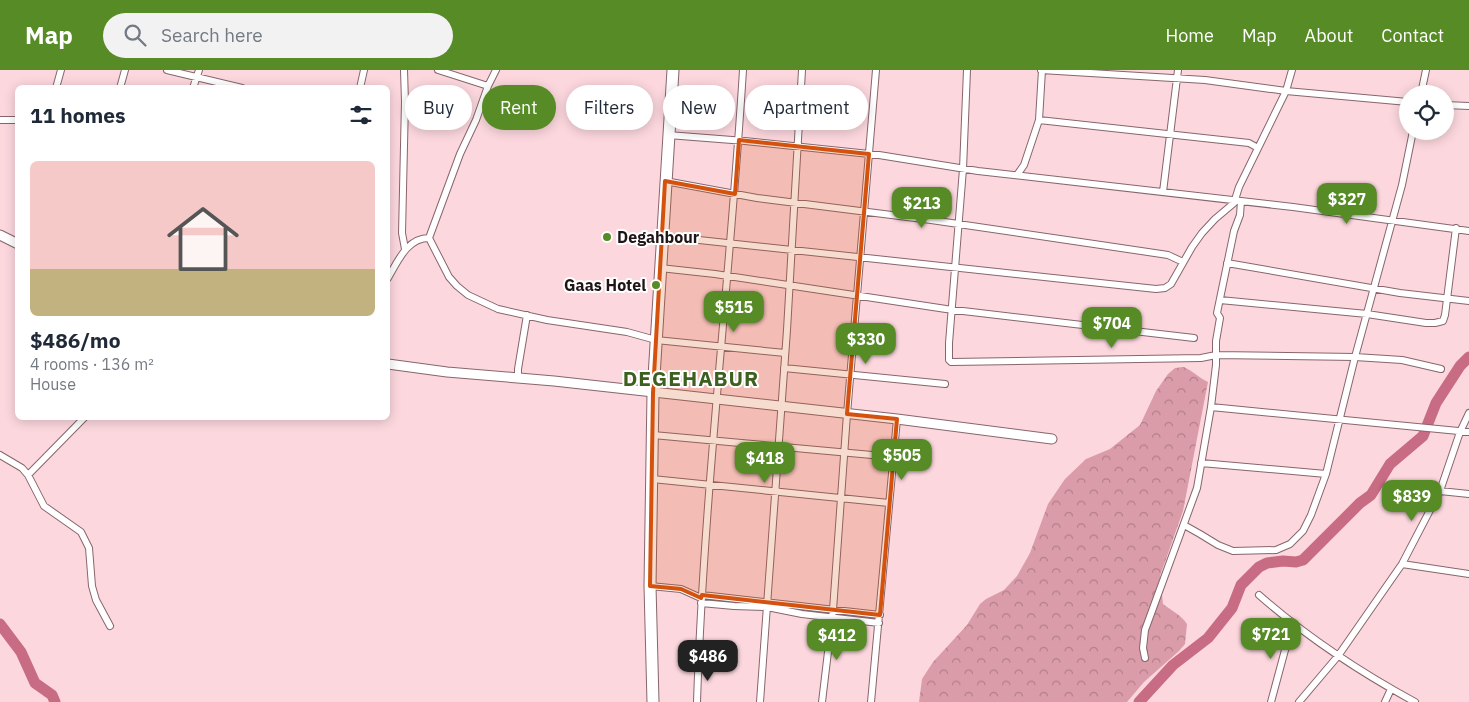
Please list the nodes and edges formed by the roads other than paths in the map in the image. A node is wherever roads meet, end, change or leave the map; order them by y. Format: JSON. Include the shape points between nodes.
{"nodes":[{"id":1,"x":61,"y":70,"type":"edge"},
{"id":2,"x":125,"y":70,"type":"edge"},
{"id":3,"x":166,"y":70,"type":"edge"},
{"id":4,"x":364,"y":70,"type":"edge"},
{"id":5,"x":404,"y":70,"type":"edge"},
{"id":6,"x":496,"y":70,"type":"edge"},
{"id":7,"x":673,"y":70,"type":"edge"},
{"id":8,"x":743,"y":70,"type":"edge"},
{"id":9,"x":802,"y":70,"type":"edge"},
{"id":10,"x":876,"y":70,"type":"edge"},
{"id":11,"x":967,"y":70,"type":"edge"},
{"id":12,"x":1041,"y":70,"type":"edge"},
{"id":13,"x":1178,"y":70,"type":"edge"},
{"id":14,"x":1292,"y":70,"type":"edge"},
{"id":15,"x":1426,"y":70,"type":"edge"},
{"id":16,"x":443,"y":71,"type":"edge"},
{"id":17,"x":198,"y":73,"type":"edge"},
{"id":18,"x":1177,"y":78,"type":"junction"},
{"id":19,"x":57,"y":85,"type":"edge"},
{"id":20,"x":121,"y":85,"type":"edge"},
{"id":21,"x":194,"y":85,"type":"edge"},
{"id":22,"x":233,"y":85,"type":"edge"},
{"id":23,"x":361,"y":85,"type":"edge"},
{"id":24,"x":485,"y":85,"type":"edge"},
{"id":25,"x":488,"y":85,"type":"edge"},
{"id":26,"x":1423,"y":85,"type":"edge"},
{"id":27,"x":1286,"y":91,"type":"junction"},
{"id":28,"x":1399,"y":101,"type":"edge"},
{"id":29,"x":482,"y":103,"type":"edge"},
{"id":30,"x":1454,"y":105,"type":"edge"},
{"id":31,"x":1469,"y":106,"type":"edge"},
{"id":32,"x":0,"y":120,"type":"edge"},
{"id":33,"x":15,"y":120,"type":"edge"},
{"id":34,"x":1039,"y":120,"type":"junction"},
{"id":35,"x":668,"y":135,"type":"junction"},
{"id":36,"x":1170,"y":135,"type":"junction"},
{"id":37,"x":739,"y":140,"type":"junction"},
{"id":38,"x":1411,"y":140,"type":"edge"},
{"id":39,"x":797,"y":146,"type":"junction"},
{"id":40,"x":1258,"y":148,"type":"junction"},
{"id":41,"x":869,"y":154,"type":"junction"},
{"id":42,"x":962,"y":168,"type":"junction"},
{"id":43,"x":1017,"y":175,"type":"junction"},
{"id":44,"x":665,"y":181,"type":"junction"},
{"id":45,"x":1163,"y":192,"type":"junction"},
{"id":46,"x":735,"y":194,"type":"junction"},
{"id":47,"x":1237,"y":200,"type":"junction"},
{"id":48,"x":794,"y":202,"type":"junction"},
{"id":49,"x":864,"y":211,"type":"junction"},
{"id":50,"x":1392,"y":220,"type":"junction"},
{"id":51,"x":958,"y":224,"type":"junction"},
{"id":52,"x":1456,"y":228,"type":"junction"},
{"id":53,"x":1469,"y":231,"type":"edge"},
{"id":54,"x":0,"y":235,"type":"edge"},
{"id":55,"x":662,"y":236,"type":"junction"},
{"id":56,"x":429,"y":238,"type":"junction"},
{"id":57,"x":15,"y":242,"type":"edge"},
{"id":58,"x":731,"y":243,"type":"junction"},
{"id":59,"x":405,"y":249,"type":"junction"},
{"id":60,"x":791,"y":250,"type":"junction"},
{"id":61,"x":860,"y":257,"type":"junction"},
{"id":62,"x":1183,"y":262,"type":"junction"},
{"id":63,"x":1227,"y":263,"type":"junction"},
{"id":64,"x":955,"y":267,"type":"junction"},
{"id":65,"x":660,"y":268,"type":"junction"},
{"id":66,"x":390,"y":275,"type":"edge"},
{"id":67,"x":728,"y":276,"type":"junction"},
{"id":68,"x":789,"y":285,"type":"junction"},
{"id":69,"x":1374,"y":288,"type":"junction"},
{"id":70,"x":857,"y":296,"type":"junction"},
{"id":71,"x":1447,"y":298,"type":"junction"},
{"id":72,"x":1220,"y":300,"type":"junction"},
{"id":73,"x":1469,"y":301,"type":"edge"},
{"id":74,"x":951,"y":309,"type":"junction"},
{"id":75,"x":1367,"y":314,"type":"junction"},
{"id":76,"x":528,"y":315,"type":"junction"},
{"id":77,"x":1194,"y":338,"type":"dead end"},
{"id":78,"x":656,"y":340,"type":"junction"},
{"id":79,"x":722,"y":347,"type":"junction"},
{"id":80,"x":785,"y":352,"type":"junction"},
{"id":81,"x":1216,"y":355,"type":"junction"},
{"id":82,"x":1354,"y":357,"type":"junction"},
{"id":83,"x":390,"y":364,"type":"edge"},
{"id":84,"x":784,"y":368,"type":"junction"},
{"id":85,"x":1441,"y":369,"type":"dead end"},
{"id":86,"x":850,"y":375,"type":"junction"},
{"id":87,"x":518,"y":378,"type":"junction"},
{"id":88,"x":945,"y":384,"type":"dead end"},
{"id":89,"x":653,"y":393,"type":"junction"},
{"id":90,"x":718,"y":400,"type":"junction"},
{"id":91,"x":781,"y":407,"type":"junction"},
{"id":92,"x":1211,"y":407,"type":"junction"},
{"id":93,"x":1469,"y":413,"type":"edge"},
{"id":94,"x":847,"y":414,"type":"junction"},
{"id":95,"x":897,"y":419,"type":"junction"},
{"id":96,"x":1340,"y":419,"type":"junction"},
{"id":97,"x":82,"y":420,"type":"edge"},
{"id":98,"x":1460,"y":432,"type":"junction"},
{"id":99,"x":1469,"y":432,"type":"edge"},
{"id":100,"x":653,"y":434,"type":"junction"},
{"id":101,"x":1052,"y":439,"type":"dead end"},
{"id":102,"x":714,"y":441,"type":"junction"},
{"id":103,"x":778,"y":447,"type":"junction"},
{"id":104,"x":844,"y":453,"type":"junction"},
{"id":105,"x":0,"y":455,"type":"edge"},
{"id":106,"x":894,"y":457,"type":"junction"},
{"id":107,"x":1201,"y":463,"type":"junction"},
{"id":108,"x":1326,"y":474,"type":"junction"},
{"id":109,"x":28,"y":475,"type":"junction"},
{"id":110,"x":652,"y":478,"type":"junction"},
{"id":111,"x":711,"y":484,"type":"junction"},
{"id":112,"x":775,"y":491,"type":"junction"},
{"id":113,"x":1440,"y":491,"type":"junction"},
{"id":114,"x":1469,"y":494,"type":"edge"},
{"id":115,"x":841,"y":498,"type":"junction"},
{"id":116,"x":889,"y":503,"type":"junction"},
{"id":117,"x":1184,"y":526,"type":"junction"},
{"id":118,"x":1402,"y":564,"type":"junction"},
{"id":119,"x":1469,"y":574,"type":"edge"},
{"id":120,"x":650,"y":586,"type":"junction"},
{"id":121,"x":1259,"y":595,"type":"dead end"},
{"id":122,"x":701,"y":598,"type":"junction"},
{"id":123,"x":735,"y":598,"type":"junction"},
{"id":124,"x":767,"y":604,"type":"junction"},
{"id":125,"x":734,"y":606,"type":"junction"},
{"id":126,"x":803,"y":606,"type":"junction"},
{"id":127,"x":832,"y":610,"type":"junction"},
{"id":128,"x":802,"y":614,"type":"junction"},
{"id":129,"x":880,"y":615,"type":"junction"},
{"id":130,"x":832,"y":618,"type":"junction"},
{"id":131,"x":879,"y":623,"type":"junction"},
{"id":132,"x":1292,"y":624,"type":"junction"},
{"id":133,"x":110,"y":626,"type":"dead end"},
{"id":134,"x":1338,"y":656,"type":"junction"},
{"id":135,"x":1145,"y":658,"type":"dead end"},
{"id":136,"x":1391,"y":689,"type":"junction"},
{"id":137,"x":653,"y":702,"type":"edge"},
{"id":138,"x":697,"y":702,"type":"edge"},
{"id":139,"x":760,"y":702,"type":"edge"},
{"id":140,"x":822,"y":702,"type":"edge"},
{"id":141,"x":871,"y":702,"type":"edge"},
{"id":142,"x":1271,"y":702,"type":"edge"},
{"id":143,"x":1299,"y":702,"type":"edge"},
{"id":144,"x":1385,"y":702,"type":"edge"},
{"id":145,"x":1415,"y":702,"type":"edge"}],
"edges":[{"from":1,"to":19,"type":"street"},
{"from":2,"to":20,"type":"street"},
{"from":3,"to":17,"type":"street"},
{"from":4,"to":23,"type":"street"},
{"from":5,"to":59,"type":"street","via":[[402,232]]},
{"from":6,"to":25,"type":"street"},
{"from":7,"to":35,"type":"highway"},
{"from":8,"to":37,"type":"street"},
{"from":9,"to":39,"type":"street"},
{"from":10,"to":41,"type":"street"},
{"from":11,"to":42,"type":"street"},
{"from":12,"to":18,"type":"street"},
{"from":12,"to":34,"type":"street"},
{"from":13,"to":18,"type":"street"},
{"from":14,"to":27,"type":"street"},
{"from":15,"to":26,"type":"street"},
{"from":16,"to":24,"type":"street"},
{"from":17,"to":21,"type":"street"},
{"from":17,"to":22,"type":"street"},
{"from":18,"to":27,"type":"street"},
{"from":18,"to":36,"type":"street"},
{"from":27,"to":28,"type":"street"},
{"from":27,"to":40,"type":"street"},
{"from":29,"to":56,"type":"street"},
{"from":30,"to":31,"type":"street"},
{"from":32,"to":33,"type":"street"},
{"from":34,"to":36,"type":"street"},
{"from":34,"to":43,"type":"street","via":[[1024,165]]},
{"from":35,"to":37,"type":"street"},
{"from":35,"to":44,"type":"highway"},
{"from":36,"to":40,"type":"street","via":[[1249,144]]},
{"from":36,"to":45,"type":"street"},
{"from":37,"to":39,"type":"street"},
{"from":37,"to":46,"type":"street"},
{"from":38,"to":50,"type":"street"},
{"from":39,"to":41,"type":"street"},
{"from":39,"to":48,"type":"street"},
{"from":40,"to":47,"type":"street"},
{"from":41,"to":42,"type":"street"},
{"from":41,"to":49,"type":"street"},
{"from":42,"to":43,"type":"street"},
{"from":42,"to":51,"type":"street"},
{"from":43,"to":45,"type":"street"},
{"from":44,"to":46,"type":"street"},
{"from":44,"to":55,"type":"highway"},
{"from":45,"to":47,"type":"street"},
{"from":46,"to":48,"type":"street"},
{"from":46,"to":58,"type":"street"},
{"from":47,"to":50,"type":"street"},
{"from":47,"to":62,"type":"street","via":[[1208,225]]},
{"from":47,"to":63,"type":"street","via":[[1240,215]]},
{"from":48,"to":49,"type":"street"},
{"from":48,"to":60,"type":"street"},
{"from":49,"to":51,"type":"street"},
{"from":49,"to":61,"type":"street"},
{"from":50,"to":52,"type":"street"},
{"from":50,"to":69,"type":"street"},
{"from":51,"to":62,"type":"street","via":[[1168,255]]},
{"from":51,"to":64,"type":"street"},
{"from":52,"to":53,"type":"street"},
{"from":52,"to":71,"type":"street"},
{"from":54,"to":57,"type":"street"},
{"from":55,"to":58,"type":"street"},
{"from":55,"to":65,"type":"highway"},
{"from":56,"to":59,"type":"street","via":[[422,238]]},
{"from":56,"to":76,"type":"street","via":[[449,276],[468,295],[498,309]]},
{"from":58,"to":60,"type":"street"},
{"from":58,"to":67,"type":"street"},
{"from":59,"to":66,"type":"street"},
{"from":60,"to":61,"type":"street"},
{"from":60,"to":68,"type":"street"},
{"from":61,"to":64,"type":"street"},
{"from":61,"to":70,"type":"street"},
{"from":62,"to":64,"type":"street","via":[[1171,284],[1156,289]]},
{"from":63,"to":69,"type":"street"},
{"from":63,"to":72,"type":"street"},
{"from":64,"to":74,"type":"street"},
{"from":65,"to":67,"type":"street"},
{"from":65,"to":78,"type":"highway"},
{"from":67,"to":68,"type":"street"},
{"from":67,"to":79,"type":"street"},
{"from":68,"to":70,"type":"street"},
{"from":68,"to":80,"type":"street"},
{"from":69,"to":71,"type":"street"},
{"from":69,"to":75,"type":"street"},
{"from":70,"to":74,"type":"street"},
{"from":70,"to":86,"type":"street"},
{"from":71,"to":73,"type":"street"},
{"from":71,"to":75,"type":"street","via":[[1442,321],[1435,323]]},
{"from":72,"to":75,"type":"street"},
{"from":72,"to":81,"type":"street"},
{"from":74,"to":77,"type":"street"},
{"from":74,"to":81,"type":"street","via":[[949,360],[955,363],[1201,358]]},
{"from":75,"to":82,"type":"street"},
{"from":76,"to":78,"type":"street"},
{"from":76,"to":87,"type":"street"},
{"from":78,"to":79,"type":"street"},
{"from":78,"to":89,"type":"highway"},
{"from":79,"to":80,"type":"street"},
{"from":79,"to":90,"type":"street"},
{"from":80,"to":84,"type":"street"},
{"from":81,"to":82,"type":"street"},
{"from":81,"to":92,"type":"street"},
{"from":82,"to":85,"type":"street","via":[[1402,360]]},
{"from":82,"to":96,"type":"street"},
{"from":83,"to":87,"type":"street"},
{"from":84,"to":86,"type":"street"},
{"from":84,"to":91,"type":"street"},
{"from":86,"to":88,"type":"street"},
{"from":86,"to":94,"type":"street"},
{"from":87,"to":89,"type":"street"},
{"from":89,"to":90,"type":"street"},
{"from":89,"to":100,"type":"highway"},
{"from":90,"to":91,"type":"street"},
{"from":90,"to":102,"type":"street"},
{"from":91,"to":94,"type":"street"},
{"from":91,"to":103,"type":"street"},
{"from":92,"to":96,"type":"street"},
{"from":92,"to":107,"type":"street"},
{"from":93,"to":98,"type":"street"},
{"from":94,"to":95,"type":"street"},
{"from":94,"to":104,"type":"street"},
{"from":95,"to":101,"type":"street"},
{"from":95,"to":106,"type":"street"},
{"from":96,"to":98,"type":"street"},
{"from":96,"to":108,"type":"street"},
{"from":97,"to":109,"type":"street"},
{"from":98,"to":99,"type":"street"},
{"from":98,"to":113,"type":"street"},
{"from":100,"to":102,"type":"street"},
{"from":100,"to":110,"type":"highway"},
{"from":102,"to":103,"type":"street"},
{"from":102,"to":111,"type":"street"},
{"from":103,"to":104,"type":"street"},
{"from":103,"to":112,"type":"street"},
{"from":104,"to":106,"type":"street"},
{"from":104,"to":115,"type":"street"},
{"from":105,"to":109,"type":"street"},
{"from":106,"to":116,"type":"street"},
{"from":107,"to":108,"type":"street"},
{"from":107,"to":117,"type":"street","via":[[1197,488]]},
{"from":108,"to":117,"type":"street","via":[[1303,531],[1290,544],[1276,550],[1233,552]]},
{"from":109,"to":133,"type":"street","via":[[44,506],[72,524],[86,539],[92,586]]},
{"from":110,"to":111,"type":"street"},
{"from":110,"to":120,"type":"highway"},
{"from":111,"to":112,"type":"street"},
{"from":111,"to":122,"type":"street"},
{"from":112,"to":115,"type":"street"},
{"from":112,"to":124,"type":"street"},
{"from":113,"to":114,"type":"street"},
{"from":113,"to":118,"type":"street"},
{"from":115,"to":116,"type":"street"},
{"from":115,"to":127,"type":"street"},
{"from":116,"to":129,"type":"street"},
{"from":117,"to":135,"type":"street","via":[[1145,630]]},
{"from":118,"to":119,"type":"street"},
{"from":118,"to":134,"type":"street"},
{"from":120,"to":122,"type":"street","via":[[680,590]]},
{"from":120,"to":137,"type":"highway"},
{"from":121,"to":132,"type":"street"},
{"from":122,"to":123,"type":"street"},
{"from":122,"to":125,"type":"street"},
{"from":122,"to":138,"type":"street"},
{"from":123,"to":124,"type":"street"},
{"from":123,"to":125,"type":"street"},
{"from":124,"to":125,"type":"street"},
{"from":124,"to":126,"type":"street"},
{"from":124,"to":128,"type":"street"},
{"from":124,"to":139,"type":"street"},
{"from":126,"to":127,"type":"street"},
{"from":126,"to":128,"type":"street"},
{"from":127,"to":129,"type":"street"},
{"from":127,"to":130,"type":"street"},
{"from":128,"to":130,"type":"street"},
{"from":129,"to":131,"type":"street"},
{"from":130,"to":131,"type":"street"},
{"from":130,"to":140,"type":"street"},
{"from":131,"to":141,"type":"street"},
{"from":132,"to":134,"type":"street"},
{"from":132,"to":142,"type":"street"},
{"from":134,"to":136,"type":"street"},
{"from":134,"to":143,"type":"street"},
{"from":136,"to":144,"type":"street"},
{"from":136,"to":145,"type":"street"}]}
